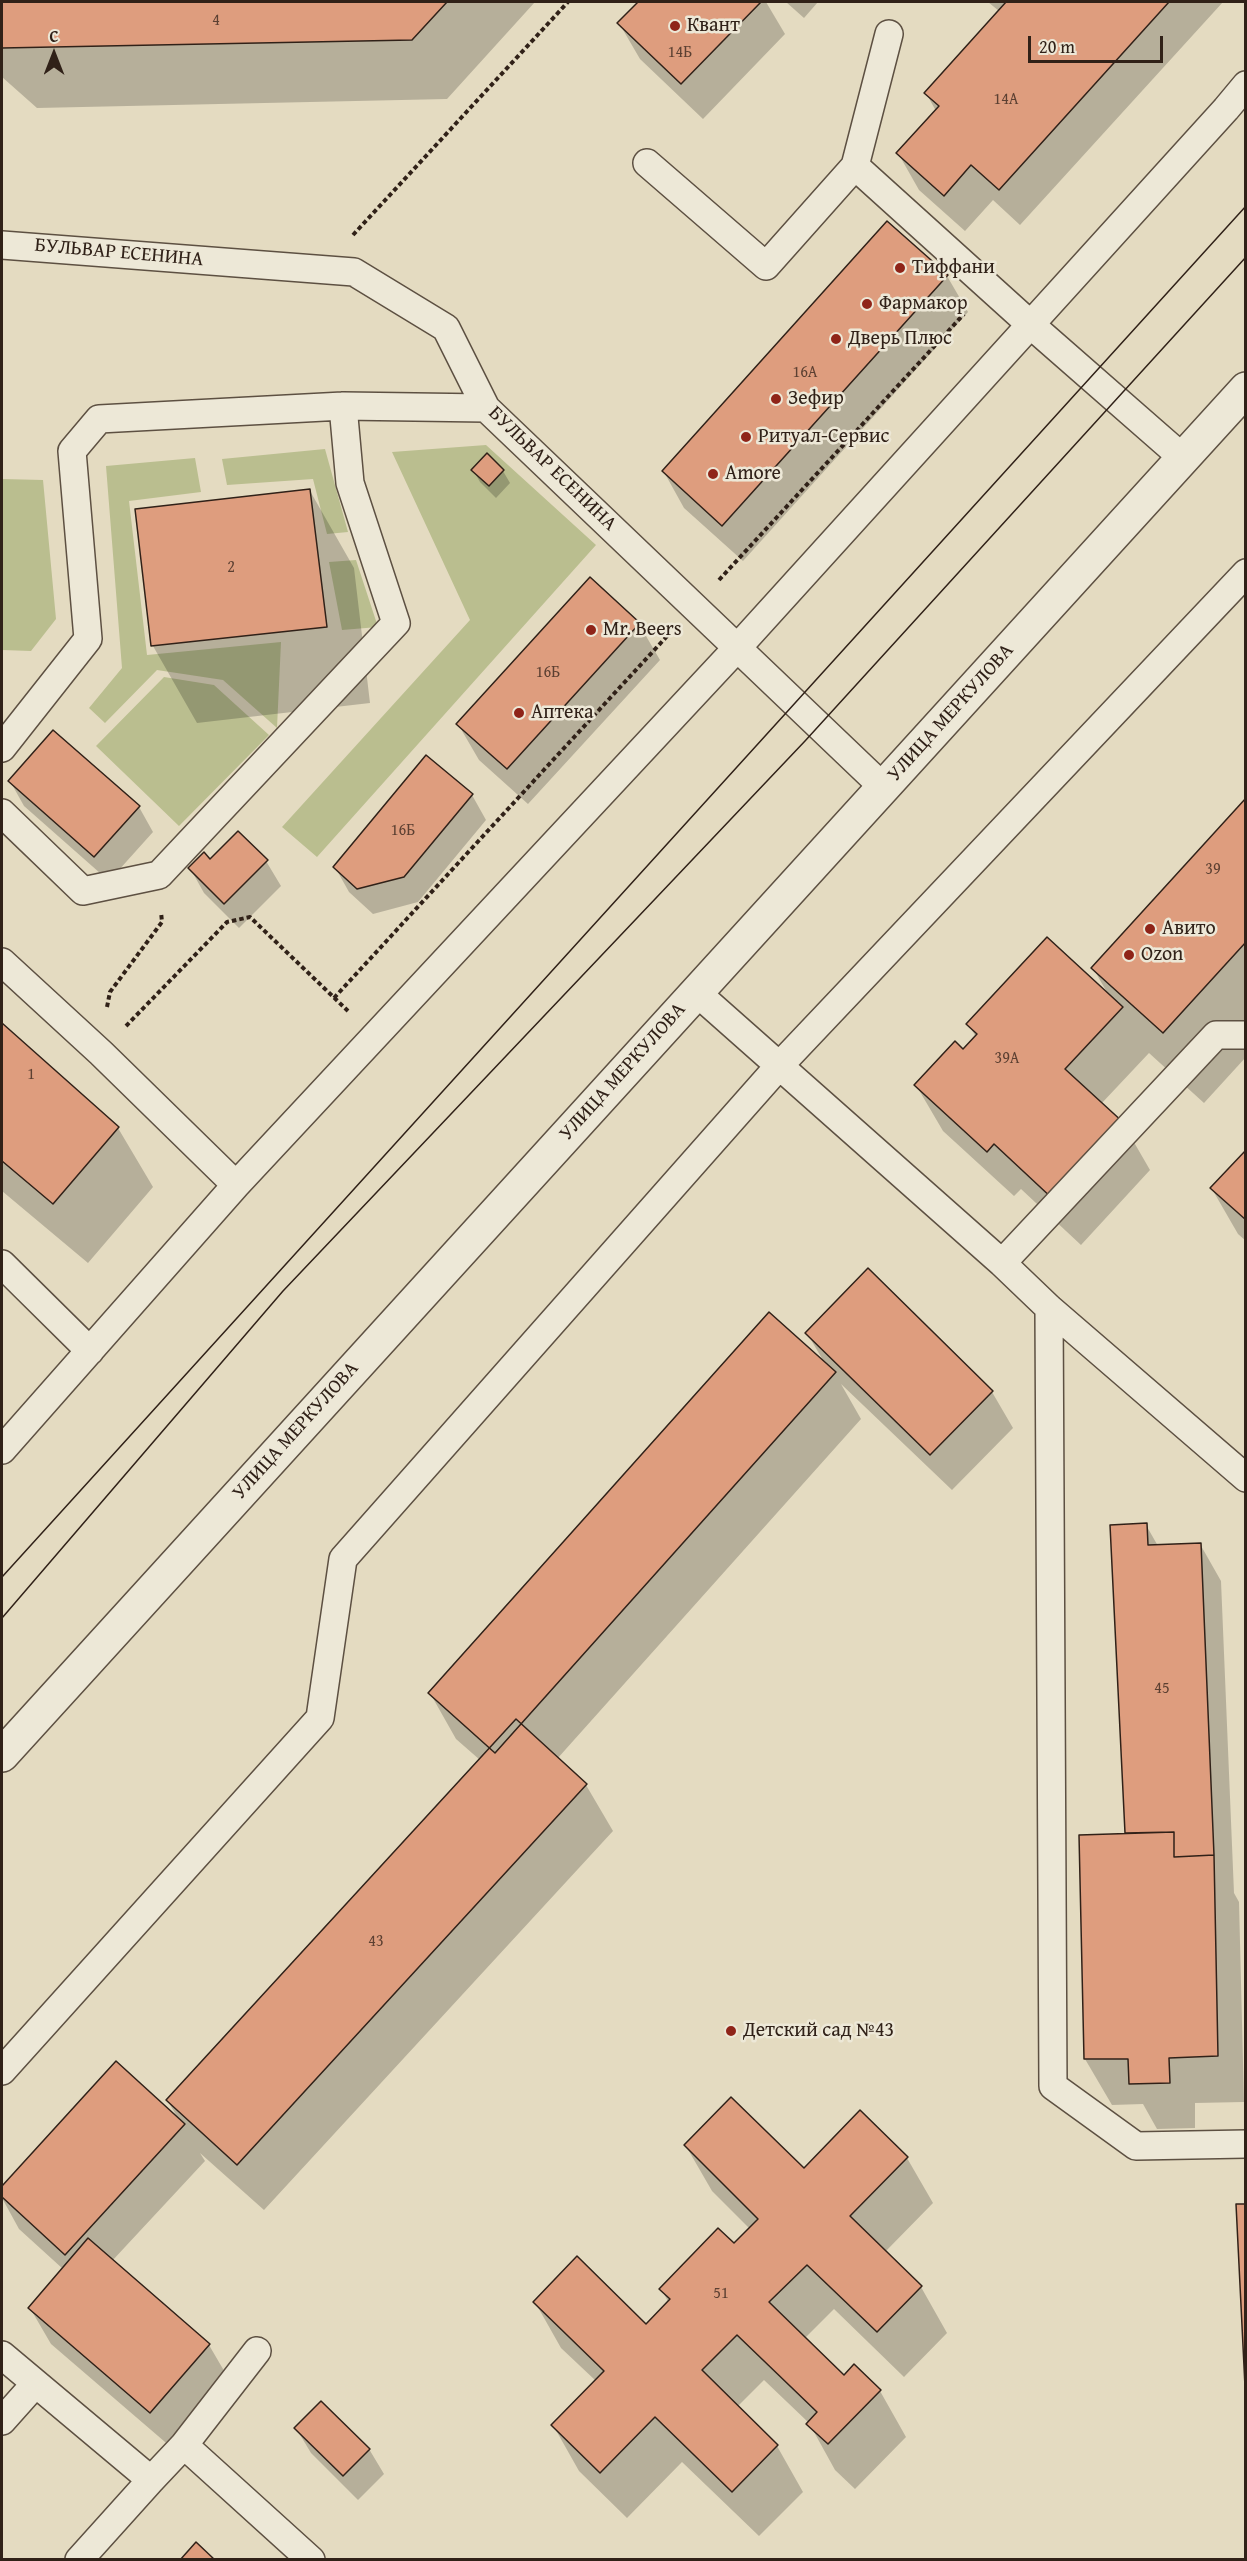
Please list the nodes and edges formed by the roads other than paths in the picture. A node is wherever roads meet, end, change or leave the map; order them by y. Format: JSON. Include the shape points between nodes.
{"nodes":[{"id":1,"x":889,"y":34,"type":"dead end"},
{"id":2,"x":1245,"y":85,"type":"edge"},
{"id":3,"x":646,"y":163,"type":"dead end"},
{"id":4,"x":855,"y":166,"type":"junction"},
{"id":5,"x":2,"y":245,"type":"edge"},
{"id":6,"x":1030,"y":325,"type":"junction"},
{"id":7,"x":1245,"y":389,"type":"edge"},
{"id":8,"x":343,"y":406,"type":"junction"},
{"id":9,"x":486,"y":408,"type":"junction"},
{"id":10,"x":1183,"y":458,"type":"junction"},
{"id":11,"x":1245,"y":573,"type":"edge"},
{"id":12,"x":738,"y":647,"type":"junction"},
{"id":13,"x":2,"y":748,"type":"edge"},
{"id":14,"x":883,"y":787,"type":"junction"},
{"id":15,"x":2,"y":813,"type":"edge"},
{"id":16,"x":2,"y":962,"type":"edge"},
{"id":17,"x":696,"y":992,"type":"junction"},
{"id":18,"x":1245,"y":1035,"type":"edge"},
{"id":19,"x":779,"y":1066,"type":"junction"},
{"id":20,"x":236,"y":1185,"type":"junction"},
{"id":21,"x":1002,"y":1263,"type":"junction"},
{"id":22,"x":2,"y":1264,"type":"edge"},
{"id":23,"x":1049,"y":1308,"type":"junction"},
{"id":24,"x":90,"y":1351,"type":"junction"},
{"id":25,"x":2,"y":1450,"type":"edge"},
{"id":26,"x":1245,"y":1478,"type":"edge"},
{"id":27,"x":2,"y":1755,"type":"edge"},
{"id":28,"x":2,"y":2071,"type":"edge"},
{"id":29,"x":1245,"y":2144,"type":"edge"},
{"id":30,"x":257,"y":2351,"type":"dead end"},
{"id":31,"x":2,"y":2355,"type":"edge"},
{"id":32,"x":35,"y":2384,"type":"junction"},
{"id":33,"x":2,"y":2421,"type":"edge"},
{"id":34,"x":184,"y":2445,"type":"junction"},
{"id":35,"x":151,"y":2480,"type":"junction"},
{"id":36,"x":79,"y":2559,"type":"edge"},
{"id":37,"x":311,"y":2559,"type":"edge"}],
"edges":[{"from":1,"to":4,"type":"lane"},
{"from":2,"to":6,"type":"lane"},
{"from":3,"to":4,"type":"lane","via":[[765,266]]},
{"from":4,"to":6,"type":"lane"},
{"from":5,"to":9,"type":"lane","name":"БУЛЬВАР ЕСЕНИНА","via":[[354,272],[446,328]]},
{"from":6,"to":10,"type":"lane"},
{"from":6,"to":12,"type":"lane"},
{"from":7,"to":10,"type":"street","name":"УЛИЦА МЕРКУЛОВА"},
{"from":8,"to":9,"type":"lane"},
{"from":8,"to":13,"type":"lane","via":[[99,418],[72,451],[88,639]]},
{"from":8,"to":15,"type":"lane","via":[[350,483],[396,623],[159,875],[83,891]]},
{"from":9,"to":12,"type":"lane","name":"БУЛЬВАР ЕСЕНИНА"},
{"from":10,"to":14,"type":"street","name":"УЛИЦА МЕРКУЛОВА"},
{"from":11,"to":19,"type":"lane"},
{"from":12,"to":14,"type":"lane","name":"БУЛЬВАР ЕСЕНИНА"},
{"from":12,"to":20,"type":"lane"},
{"from":14,"to":17,"type":"street","name":"УЛИЦА МЕРКУЛОВА"},
{"from":16,"to":20,"type":"lane","via":[[107,1046]]},
{"from":17,"to":19,"type":"lane"},
{"from":17,"to":27,"type":"street","name":"УЛИЦА МЕРКУЛОВА"},
{"from":18,"to":21,"type":"lane","via":[[1216,1035]]},
{"from":19,"to":21,"type":"lane"},
{"from":19,"to":28,"type":"lane","via":[[343,1560],[320,1718]]},
{"from":20,"to":24,"type":"lane"},
{"from":21,"to":23,"type":"lane"},
{"from":22,"to":24,"type":"lane"},
{"from":23,"to":26,"type":"lane"},
{"from":23,"to":29,"type":"lane","via":[[1053,2086],[1136,2146]]},
{"from":24,"to":25,"type":"lane"},
{"from":30,"to":34,"type":"lane"},
{"from":31,"to":32,"type":"lane"},
{"from":32,"to":33,"type":"lane"},
{"from":32,"to":35,"type":"lane"},
{"from":34,"to":35,"type":"lane"},
{"from":34,"to":37,"type":"lane"},
{"from":35,"to":36,"type":"lane"}]}
